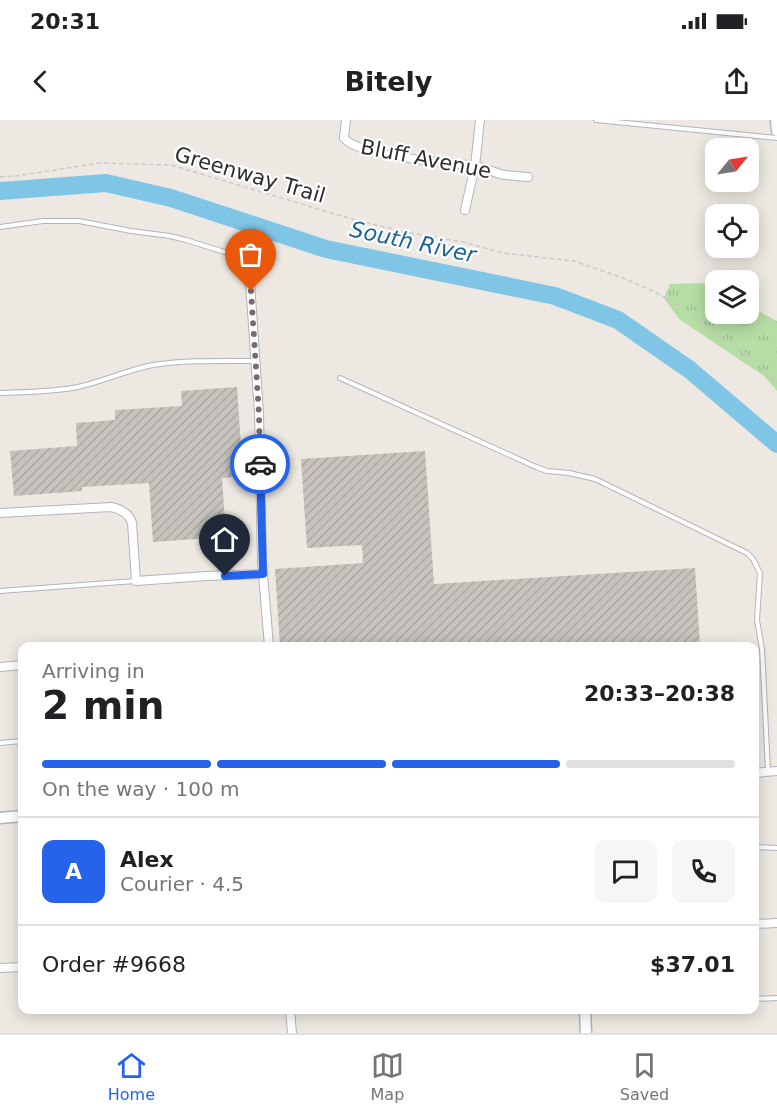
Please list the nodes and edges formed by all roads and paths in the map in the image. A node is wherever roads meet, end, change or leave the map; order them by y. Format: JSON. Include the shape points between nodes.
{"nodes":[{"id":1,"x":346,"y":120,"type":"edge"},
{"id":2,"x":480,"y":120,"type":"edge"},
{"id":3,"x":596,"y":120,"type":"edge"},
{"id":4,"x":776,"y":120,"type":"edge"},
{"id":5,"x":777,"y":131,"type":"edge"},
{"id":6,"x":777,"y":138,"type":"edge"},
{"id":7,"x":475,"y":166,"type":"junction"},
{"id":8,"x":0,"y":177,"type":"edge"},
{"id":9,"x":528,"y":177,"type":"dead end"},
{"id":10,"x":465,"y":210,"type":"dead end"},
{"id":11,"x":0,"y":226,"type":"edge"},
{"id":12,"x":249,"y":268,"type":"joint"},
{"id":13,"x":255,"y":361,"type":"junction"},
{"id":14,"x":340,"y":378,"type":"dead end"},
{"id":15,"x":777,"y":382,"type":"edge"},
{"id":16,"x":0,"y":393,"type":"edge"},
{"id":17,"x":0,"y":513,"type":"edge"},
{"id":18,"x":263,"y":574,"type":"junction"},
{"id":19,"x":136,"y":581,"type":"junction"},
{"id":20,"x":0,"y":591,"type":"edge"},
{"id":21,"x":269,"y":642,"type":"edge"},
{"id":22,"x":18,"y":665,"type":"edge"},
{"id":23,"x":0,"y":667,"type":"edge"},
{"id":24,"x":18,"y":741,"type":"edge"},
{"id":25,"x":0,"y":743,"type":"edge"},
{"id":26,"x":773,"y":772,"type":"edge"},
{"id":27,"x":18,"y":816,"type":"edge"},
{"id":28,"x":0,"y":818,"type":"edge"},
{"id":29,"x":759,"y":847,"type":"edge"},
{"id":30,"x":777,"y":848,"type":"edge"},
{"id":31,"x":777,"y":923,"type":"edge"},
{"id":32,"x":759,"y":924,"type":"edge"},
{"id":33,"x":18,"y":967,"type":"edge"},
{"id":34,"x":0,"y":968,"type":"edge"},
{"id":35,"x":777,"y":998,"type":"edge"},
{"id":36,"x":759,"y":999,"type":"edge"},
{"id":37,"x":290,"y":1014,"type":"edge"},
{"id":38,"x":585,"y":1014,"type":"edge"},
{"id":39,"x":292,"y":1033,"type":"edge"},
{"id":40,"x":586,"y":1033,"type":"edge"}],
"edges":[{"from":1,"to":7,"type":"street","name":"Bluff Avenue","via":[[344,138],[357,148]]},
{"from":2,"to":7,"type":"street"},
{"from":3,"to":6,"type":"lane"},
{"from":4,"to":5,"type":"street"},
{"from":7,"to":9,"type":"street","name":"Bluff Avenue","via":[[502,175]]},
{"from":7,"to":10,"type":"street"},
{"from":8,"to":15,"type":"path","name":"Greenway Trail","via":[[99,163],[171,165],[405,232],[503,253],[574,261],[623,278],[683,308]]},
{"from":11,"to":12,"type":"lane","via":[[80,221],[186,240],[234,255]]},
{"from":12,"to":13,"type":"street"},
{"from":13,"to":16,"type":"lane","via":[[170,363],[64,390]]},
{"from":13,"to":18,"type":"street"},
{"from":14,"to":26,"type":"lane","via":[[536,467],[595,479],[747,553],[760,573],[757,611]]},
{"from":17,"to":19,"type":"street","via":[[119,509],[132,524]]},
{"from":18,"to":19,"type":"street"},
{"from":18,"to":21,"type":"street"},
{"from":19,"to":20,"type":"lane"},
{"from":22,"to":23,"type":"street"},
{"from":24,"to":25,"type":"lane"},
{"from":27,"to":28,"type":"street"},
{"from":29,"to":30,"type":"lane"},
{"from":31,"to":32,"type":"street"},
{"from":33,"to":34,"type":"street"},
{"from":35,"to":36,"type":"lane"},
{"from":37,"to":39,"type":"street"},
{"from":38,"to":40,"type":"street"}]}
